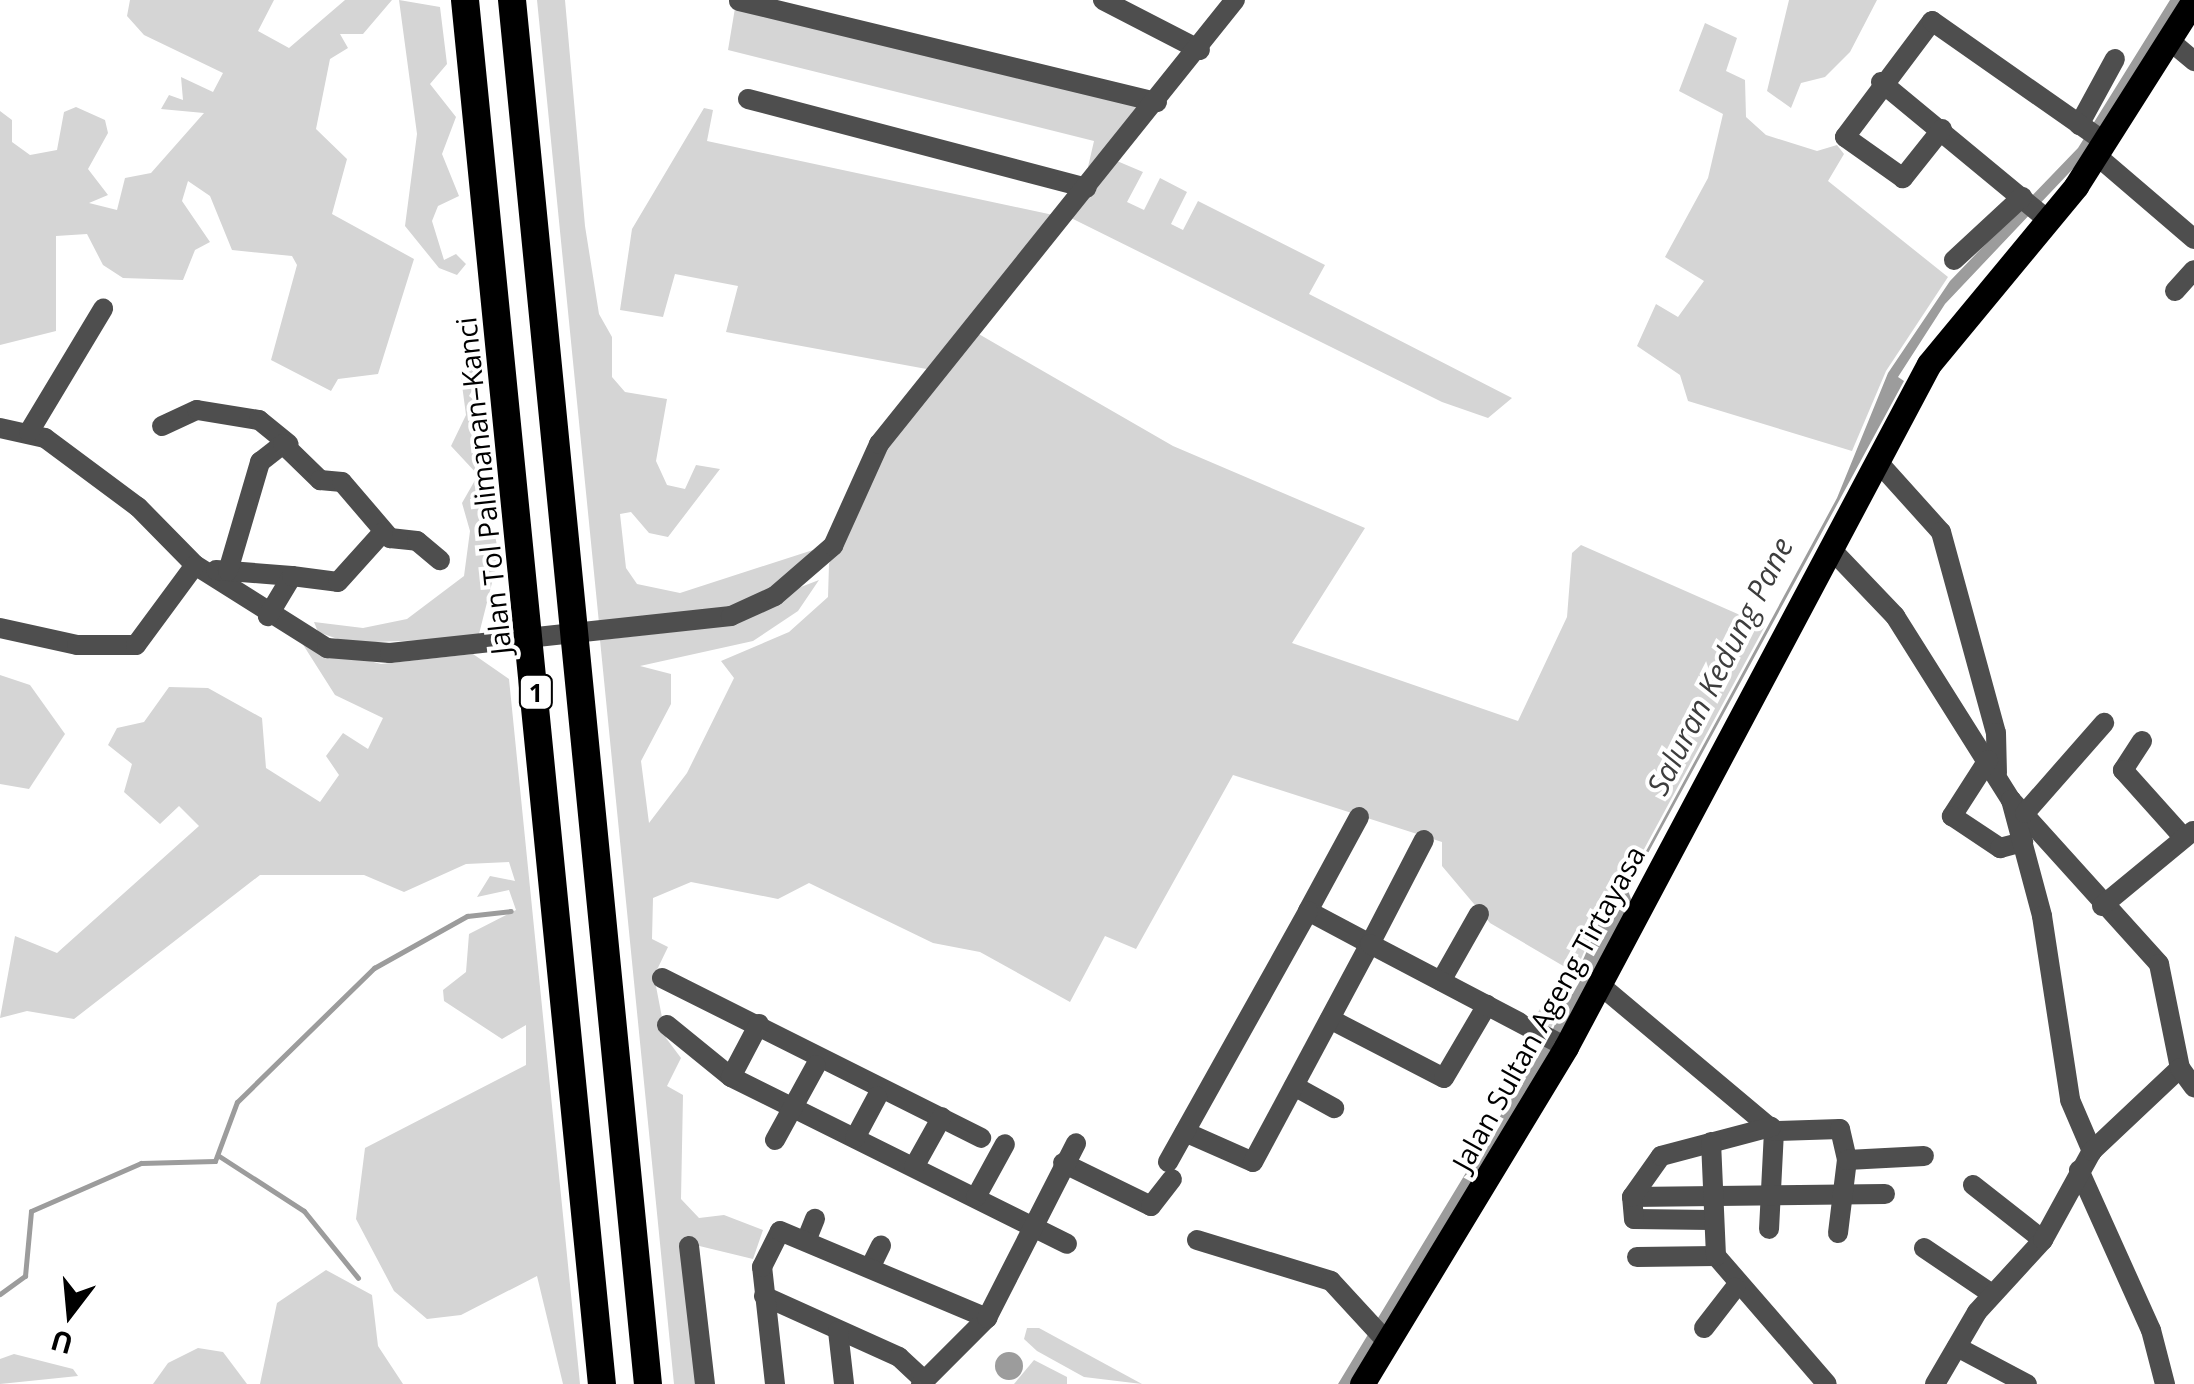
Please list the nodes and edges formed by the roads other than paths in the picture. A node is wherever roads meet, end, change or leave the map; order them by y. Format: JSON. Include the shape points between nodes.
{"nodes":[{"id":1,"x":466,"y":0,"type":"edge"},
{"id":2,"x":512,"y":0,"type":"edge"},
{"id":3,"x":1103,"y":0,"type":"edge"},
{"id":4,"x":1235,"y":0,"type":"edge"},
{"id":5,"x":2194,"y":0,"type":"edge"},
{"id":6,"x":739,"y":1,"type":"edge"},
{"id":7,"x":2169,"y":40,"type":"junction"},
{"id":8,"x":1200,"y":50,"type":"junction"},
{"id":9,"x":2115,"y":59,"type":"dead end"},
{"id":10,"x":2194,"y":61,"type":"edge"},
{"id":11,"x":1881,"y":82,"type":"junction"},
{"id":12,"x":748,"y":100,"type":"dead end"},
{"id":13,"x":1157,"y":102,"type":"junction"},
{"id":14,"x":1942,"y":129,"type":"junction"},
{"id":15,"x":2094,"y":138,"type":"junction"},
{"id":16,"x":1086,"y":188,"type":"junction"},
{"id":17,"x":2034,"y":209,"type":"junction"},
{"id":18,"x":2194,"y":239,"type":"edge"},
{"id":19,"x":1954,"y":260,"type":"dead end"},
{"id":20,"x":2194,"y":270,"type":"edge"},
{"id":21,"x":2175,"y":291,"type":"dead end"},
{"id":22,"x":103,"y":309,"type":"dead end"},
{"id":23,"x":162,"y":426,"type":"dead end"},
{"id":24,"x":0,"y":428,"type":"edge"},
{"id":25,"x":29,"y":432,"type":"junction"},
{"id":26,"x":289,"y":444,"type":"junction"},
{"id":27,"x":1878,"y":462,"type":"junction"},
{"id":28,"x":383,"y":532,"type":"junction"},
{"id":29,"x":1831,"y":548,"type":"junction"},
{"id":30,"x":440,"y":560,"type":"dead end"},
{"id":31,"x":197,"y":567,"type":"junction"},
{"id":32,"x":228,"y":570,"type":"junction"},
{"id":33,"x":292,"y":576,"type":"junction"},
{"id":34,"x":268,"y":616,"type":"junction"},
{"id":35,"x":0,"y":628,"type":"edge"},
{"id":36,"x":2104,"y":723,"type":"dead end"},
{"id":37,"x":2142,"y":741,"type":"dead end"},
{"id":38,"x":1992,"y":768,"type":"junction"},
{"id":39,"x":2018,"y":807,"type":"junction"},
{"id":40,"x":1359,"y":818,"type":"dead end"},
{"id":41,"x":2189,"y":834,"type":"edge"},
{"id":42,"x":1424,"y":840,"type":"dead end"},
{"id":43,"x":2023,"y":842,"type":"junction"},
{"id":44,"x":2102,"y":906,"type":"junction"},
{"id":45,"x":1308,"y":911,"type":"junction"},
{"id":46,"x":1479,"y":914,"type":"dead end"},
{"id":47,"x":1370,"y":944,"type":"junction"},
{"id":48,"x":662,"y":978,"type":"dead end"},
{"id":49,"x":1441,"y":981,"type":"junction"},
{"id":50,"x":1600,"y":985,"type":"junction"},
{"id":51,"x":1487,"y":1005,"type":"junction"},
{"id":52,"x":1330,"y":1019,"type":"junction"},
{"id":53,"x":668,"y":1024,"type":"dead end"},
{"id":54,"x":760,"y":1024,"type":"junction"},
{"id":55,"x":1557,"y":1042,"type":"junction"},
{"id":56,"x":816,"y":1065,"type":"dead end"},
{"id":57,"x":2180,"y":1068,"type":"junction"},
{"id":58,"x":731,"y":1076,"type":"junction"},
{"id":59,"x":1294,"y":1086,"type":"junction"},
{"id":60,"x":2194,"y":1087,"type":"edge"},
{"id":61,"x":878,"y":1098,"type":"dead end"},
{"id":62,"x":793,"y":1107,"type":"junction"},
{"id":63,"x":1334,"y":1108,"type":"dead end"},
{"id":64,"x":942,"y":1117,"type":"junction"},
{"id":65,"x":1772,"y":1129,"type":"junction"},
{"id":66,"x":1185,"y":1132,"type":"junction"},
{"id":67,"x":855,"y":1138,"type":"junction"},
{"id":68,"x":981,"y":1138,"type":"dead end"},
{"id":69,"x":775,"y":1140,"type":"dead end"},
{"id":70,"x":1711,"y":1142,"type":"junction"},
{"id":71,"x":1076,"y":1143,"type":"dead end"},
{"id":72,"x":1005,"y":1144,"type":"dead end"},
{"id":73,"x":1924,"y":1156,"type":"dead end"},
{"id":74,"x":1847,"y":1160,"type":"junction"},
{"id":75,"x":2085,"y":1160,"type":"junction"},
{"id":76,"x":1062,"y":1164,"type":"junction"},
{"id":77,"x":914,"y":1167,"type":"junction"},
{"id":78,"x":1973,"y":1184,"type":"dead end"},
{"id":79,"x":1713,"y":1194,"type":"junction"},
{"id":80,"x":1841,"y":1194,"type":"junction"},
{"id":81,"x":1885,"y":1194,"type":"dead end"},
{"id":82,"x":1771,"y":1195,"type":"junction"},
{"id":83,"x":976,"y":1197,"type":"junction"},
{"id":84,"x":1632,"y":1197,"type":"junction"},
{"id":85,"x":815,"y":1219,"type":"dead end"},
{"id":86,"x":1712,"y":1220,"type":"junction"},
{"id":87,"x":1030,"y":1224,"type":"junction"},
{"id":88,"x":1770,"y":1229,"type":"dead end"},
{"id":89,"x":1838,"y":1233,"type":"dead end"},
{"id":90,"x":1197,"y":1240,"type":"dead end"},
{"id":91,"x":2042,"y":1240,"type":"junction"},
{"id":92,"x":806,"y":1241,"type":"junction"},
{"id":93,"x":1067,"y":1244,"type":"dead end"},
{"id":94,"x":881,"y":1245,"type":"dead end"},
{"id":95,"x":688,"y":1246,"type":"dead end"},
{"id":96,"x":1924,"y":1248,"type":"dead end"},
{"id":97,"x":1716,"y":1256,"type":"junction"},
{"id":98,"x":1638,"y":1257,"type":"dead end"},
{"id":99,"x":870,"y":1268,"type":"junction"},
{"id":100,"x":1735,"y":1288,"type":"junction"},
{"id":101,"x":1992,"y":1294,"type":"junction"},
{"id":102,"x":764,"y":1296,"type":"junction"},
{"id":103,"x":987,"y":1318,"type":"junction"},
{"id":104,"x":1704,"y":1328,"type":"dead end"},
{"id":105,"x":838,"y":1331,"type":"junction"},
{"id":106,"x":1381,"y":1338,"type":"junction"},
{"id":107,"x":1957,"y":1347,"type":"junction"},
{"id":108,"x":922,"y":1382,"type":"edge"},
{"id":109,"x":602,"y":1384,"type":"edge"},
{"id":110,"x":648,"y":1384,"type":"edge"},
{"id":111,"x":704,"y":1384,"type":"edge"},
{"id":112,"x":776,"y":1384,"type":"edge"},
{"id":113,"x":844,"y":1384,"type":"edge"},
{"id":114,"x":1362,"y":1384,"type":"edge"},
{"id":115,"x":1827,"y":1384,"type":"edge"},
{"id":116,"x":1935,"y":1384,"type":"edge"},
{"id":117,"x":2027,"y":1384,"type":"edge"},
{"id":118,"x":2165,"y":1384,"type":"edge"}],
"edges":[{"from":1,"to":109,"type":"highway","name":"Jalan Tol Palimanan–Kanci","number":"1"},
{"from":2,"to":110,"type":"highway","number":"1"},
{"from":3,"to":8,"type":"street"},
{"from":4,"to":8,"type":"street"},
{"from":5,"to":7,"type":"main road","name":"Jalan Sultan Ageng Tirtayasa"},
{"from":6,"to":13,"type":"street"},
{"from":7,"to":10,"type":"street"},
{"from":7,"to":15,"type":"main road","name":"Jalan Sultan Ageng Tirtayasa"},
{"from":8,"to":13,"type":"street"},
{"from":9,"to":15,"type":"street"},
{"from":11,"to":14,"type":"street"},
{"from":11,"to":14,"type":"street","via":[[1846,126],[1848,142],[1903,178]]},
{"from":11,"to":15,"type":"street","via":[[1939,21]]},
{"from":12,"to":16,"type":"street"},
{"from":13,"to":16,"type":"street"},
{"from":14,"to":17,"type":"street"},
{"from":15,"to":17,"type":"main road","name":"Jalan Sultan Ageng Tirtayasa"},
{"from":15,"to":18,"type":"street"},
{"from":16,"to":34,"type":"street","via":[[879,444],[821,560],[731,616],[472,646],[342,652]]},
{"from":17,"to":19,"type":"street"},
{"from":17,"to":27,"type":"main road","name":"Jalan Sultan Ageng Tirtayasa","via":[[1929,364]]},
{"from":20,"to":21,"type":"street"},
{"from":22,"to":25,"type":"street"},
{"from":23,"to":26,"type":"street","via":[[197,410],[259,420]]},
{"from":24,"to":25,"type":"street"},
{"from":25,"to":31,"type":"street","via":[[102,479]]},
{"from":26,"to":28,"type":"street","via":[[320,480],[342,482]]},
{"from":26,"to":32,"type":"street","via":[[260,462]]},
{"from":27,"to":29,"type":"main road","name":"Jalan Sultan Ageng Tirtayasa"},
{"from":27,"to":38,"type":"street","via":[[1941,532],[1996,733]]},
{"from":28,"to":30,"type":"street","via":[[417,540]]},
{"from":28,"to":33,"type":"street","via":[[338,582]]},
{"from":29,"to":38,"type":"street","via":[[1894,616]]},
{"from":29,"to":50,"type":"main road","name":"Jalan Sultan Ageng Tirtayasa"},
{"from":31,"to":32,"type":"street"},
{"from":31,"to":34,"type":"street"},
{"from":31,"to":35,"type":"street","via":[[136,645],[77,645]]},
{"from":32,"to":33,"type":"street"},
{"from":33,"to":34,"type":"street"},
{"from":36,"to":39,"type":"street"},
{"from":37,"to":41,"type":"street","via":[[2123,770]]},
{"from":38,"to":39,"type":"street"},
{"from":38,"to":43,"type":"street","via":[[1952,816],[2000,848]]},
{"from":39,"to":43,"type":"street"},
{"from":39,"to":44,"type":"street"},
{"from":40,"to":45,"type":"street"},
{"from":41,"to":44,"type":"street"},
{"from":42,"to":47,"type":"street"},
{"from":43,"to":75,"type":"street"},
{"from":44,"to":57,"type":"street","via":[[2164,972]]},
{"from":45,"to":47,"type":"street"},
{"from":45,"to":66,"type":"street"},
{"from":46,"to":49,"type":"street"},
{"from":47,"to":49,"type":"street"},
{"from":47,"to":52,"type":"street"},
{"from":48,"to":54,"type":"street"},
{"from":49,"to":51,"type":"street"},
{"from":50,"to":55,"type":"main road","name":"Jalan Sultan Ageng Tirtayasa"},
{"from":50,"to":65,"type":"street"},
{"from":51,"to":52,"type":"street","via":[[1444,1078]]},
{"from":51,"to":55,"type":"street"},
{"from":52,"to":59,"type":"street"},
{"from":53,"to":58,"type":"street"},
{"from":54,"to":58,"type":"street"},
{"from":54,"to":64,"type":"street"},
{"from":55,"to":106,"type":"main road","name":"Jalan Sultan Ageng Tirtayasa"},
{"from":56,"to":62,"type":"street"},
{"from":57,"to":60,"type":"street"},
{"from":57,"to":75,"type":"street"},
{"from":58,"to":62,"type":"street"},
{"from":59,"to":63,"type":"street"},
{"from":59,"to":66,"type":"street","via":[[1246,1165]]},
{"from":61,"to":67,"type":"street"},
{"from":62,"to":67,"type":"street"},
{"from":62,"to":69,"type":"street"},
{"from":64,"to":68,"type":"street"},
{"from":64,"to":77,"type":"street"},
{"from":65,"to":70,"type":"street"},
{"from":65,"to":74,"type":"street","via":[[1840,1129]]},
{"from":65,"to":82,"type":"street"},
{"from":66,"to":76,"type":"street","via":[[1150,1206]]},
{"from":67,"to":77,"type":"street"},
{"from":70,"to":79,"type":"street"},
{"from":70,"to":84,"type":"street","via":[[1661,1156]]},
{"from":71,"to":76,"type":"street"},
{"from":72,"to":83,"type":"street"},
{"from":73,"to":74,"type":"street"},
{"from":74,"to":80,"type":"street"},
{"from":75,"to":91,"type":"street"},
{"from":75,"to":118,"type":"street"},
{"from":76,"to":87,"type":"street"},
{"from":77,"to":83,"type":"street"},
{"from":78,"to":91,"type":"street"},
{"from":79,"to":82,"type":"street"},
{"from":79,"to":84,"type":"street"},
{"from":79,"to":86,"type":"street"},
{"from":80,"to":81,"type":"street"},
{"from":80,"to":82,"type":"street"},
{"from":80,"to":89,"type":"street"},
{"from":82,"to":88,"type":"street"},
{"from":83,"to":87,"type":"street"},
{"from":84,"to":86,"type":"street","via":[[1634,1219]]},
{"from":85,"to":92,"type":"street"},
{"from":86,"to":97,"type":"street"},
{"from":87,"to":93,"type":"street"},
{"from":87,"to":103,"type":"street"},
{"from":90,"to":106,"type":"street","via":[[1331,1281]]},
{"from":91,"to":101,"type":"street"},
{"from":92,"to":99,"type":"street"},
{"from":92,"to":102,"type":"street","via":[[773,1234]]},
{"from":94,"to":99,"type":"street"},
{"from":95,"to":111,"type":"street"},
{"from":96,"to":101,"type":"street"},
{"from":97,"to":98,"type":"street"},
{"from":97,"to":100,"type":"street"},
{"from":99,"to":103,"type":"street"},
{"from":100,"to":104,"type":"street"},
{"from":100,"to":115,"type":"street"},
{"from":101,"to":107,"type":"street"},
{"from":102,"to":105,"type":"street"},
{"from":102,"to":112,"type":"street"},
{"from":103,"to":108,"type":"street"},
{"from":105,"to":108,"type":"street","via":[[899,1357]]},
{"from":105,"to":113,"type":"street"},
{"from":106,"to":114,"type":"main road","name":"Jalan Sultan Ageng Tirtayasa"},
{"from":107,"to":116,"type":"street"},
{"from":107,"to":117,"type":"street"}]}
